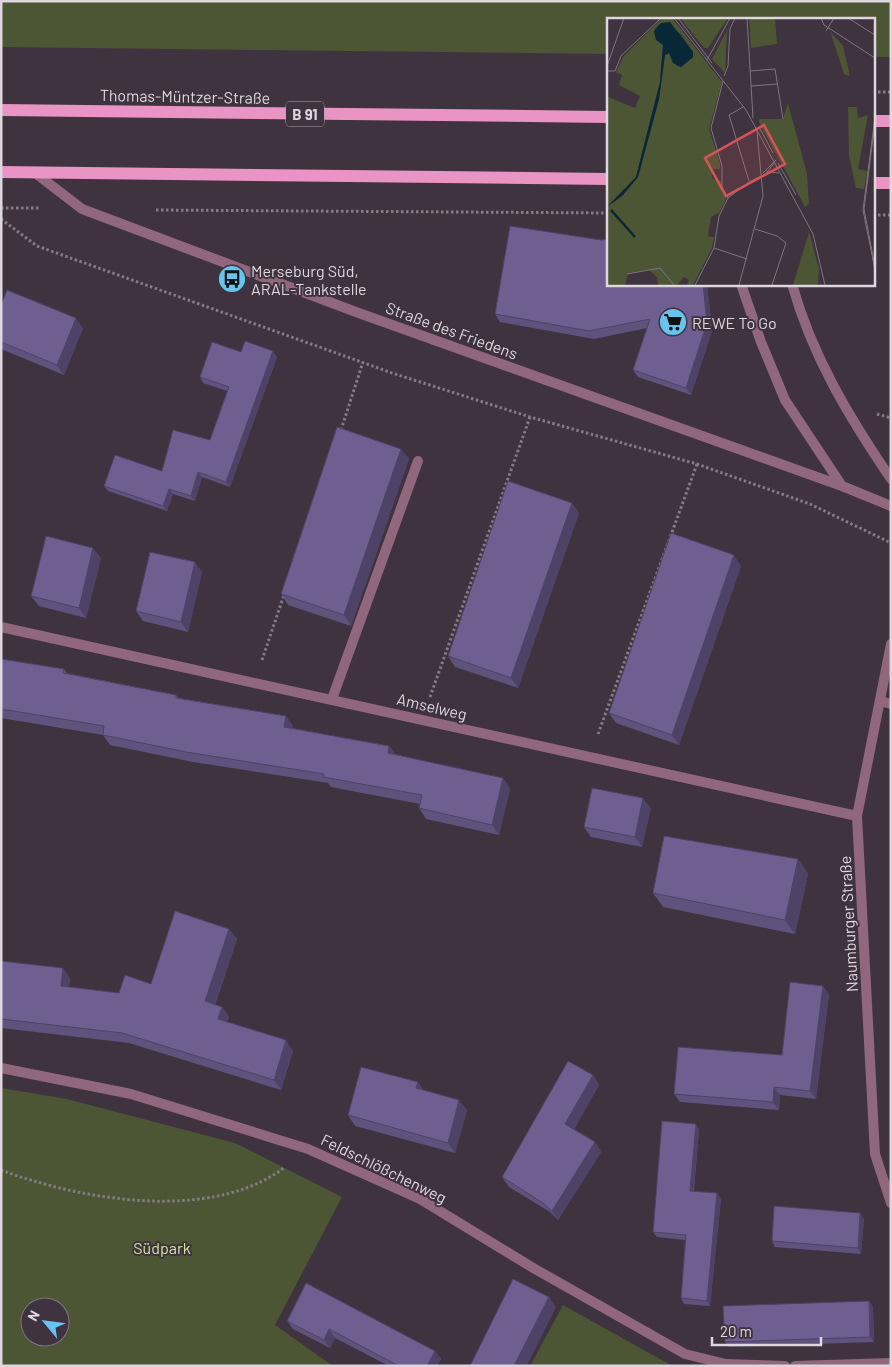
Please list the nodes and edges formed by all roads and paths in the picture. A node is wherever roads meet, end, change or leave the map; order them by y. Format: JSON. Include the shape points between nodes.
{"nodes":[{"id":1,"x":874,"y":92,"type":"edge"},
{"id":2,"x":891,"y":92,"type":"edge"},
{"id":3,"x":1,"y":110,"type":"edge"},
{"id":4,"x":607,"y":117,"type":"edge"},
{"id":5,"x":874,"y":121,"type":"edge"},
{"id":6,"x":891,"y":121,"type":"edge"},
{"id":7,"x":1,"y":172,"type":"edge"},
{"id":8,"x":34,"y":172,"type":"junction"},
{"id":9,"x":607,"y":179,"type":"edge"},
{"id":10,"x":874,"y":183,"type":"edge"},
{"id":11,"x":891,"y":183,"type":"edge"},
{"id":12,"x":151,"y":210,"type":"dead end"},
{"id":13,"x":607,"y":213,"type":"edge"},
{"id":14,"x":874,"y":214,"type":"edge"},
{"id":15,"x":891,"y":215,"type":"edge"},
{"id":16,"x":1,"y":219,"type":"edge"},
{"id":17,"x":741,"y":285,"type":"edge"},
{"id":18,"x":792,"y":285,"type":"edge"},
{"id":19,"x":363,"y":362,"type":"junction"},
{"id":20,"x":530,"y":417,"type":"junction"},
{"id":21,"x":338,"y":440,"type":"edge"},
{"id":22,"x":418,"y":461,"type":"dead end"},
{"id":23,"x":697,"y":464,"type":"junction"},
{"id":24,"x":891,"y":479,"type":"edge"},
{"id":25,"x":842,"y":486,"type":"junction"},
{"id":26,"x":891,"y":506,"type":"edge"},
{"id":27,"x":891,"y":543,"type":"edge"},
{"id":28,"x":287,"y":585,"type":"edge"},
{"id":29,"x":1,"y":627,"type":"edge"},
{"id":30,"x":891,"y":644,"type":"edge"},
{"id":31,"x":255,"y":682,"type":"junction"},
{"id":32,"x":332,"y":699,"type":"junction"},
{"id":33,"x":880,"y":701,"type":"junction"},
{"id":34,"x":891,"y":704,"type":"edge"},
{"id":35,"x":422,"y":719,"type":"junction"},
{"id":36,"x":590,"y":756,"type":"junction"},
{"id":37,"x":857,"y":816,"type":"junction"},
{"id":38,"x":1,"y":1068,"type":"edge"},
{"id":39,"x":308,"y":1149,"type":"junction"},
{"id":40,"x":1,"y":1170,"type":"edge"},
{"id":41,"x":891,"y":1203,"type":"edge"},
{"id":42,"x":891,"y":1363,"type":"edge"},
{"id":43,"x":785,"y":1366,"type":"edge"},
{"id":44,"x":795,"y":1366,"type":"edge"}],
"edges":[{"from":1,"to":2,"type":"path"},
{"from":3,"to":4,"type":"main road","name":"Thomas-Müntzer-Straße","number":"B 91"},
{"from":5,"to":6,"type":"main road"},
{"from":7,"to":8,"type":"main road"},
{"from":8,"to":9,"type":"main road"},
{"from":8,"to":25,"type":"street","name":"Straße des Friedens","via":[[82,209]]},
{"from":10,"to":11,"type":"main road"},
{"from":12,"to":13,"type":"path"},
{"from":14,"to":15,"type":"path"},
{"from":16,"to":19,"type":"path","via":[[37,246]]},
{"from":17,"to":25,"type":"street","via":[[760,342],[785,400]]},
{"from":18,"to":24,"type":"street","via":[[802,321],[849,417]]},
{"from":19,"to":20,"type":"path"},
{"from":19,"to":21,"type":"path"},
{"from":20,"to":23,"type":"path"},
{"from":20,"to":35,"type":"path"},
{"from":22,"to":32,"type":"street"},
{"from":23,"to":27,"type":"path","via":[[810,504]]},
{"from":23,"to":36,"type":"path"},
{"from":25,"to":26,"type":"street","name":"Straße des Friedens"},
{"from":28,"to":31,"type":"path"},
{"from":29,"to":31,"type":"street","name":"Amselweg"},
{"from":30,"to":33,"type":"street","name":"Naumburger Straße"},
{"from":31,"to":32,"type":"street","name":"Amselweg"},
{"from":32,"to":35,"type":"street","name":"Amselweg"},
{"from":33,"to":34,"type":"street"},
{"from":33,"to":37,"type":"street","name":"Naumburger Straße"},
{"from":35,"to":36,"type":"street","name":"Amselweg"},
{"from":36,"to":37,"type":"street","name":"Amselweg"},
{"from":37,"to":41,"type":"street","name":"Naumburger Straße","via":[[875,1154]]},
{"from":38,"to":39,"type":"street","name":"Feldschlößchenweg","via":[[131,1094]]},
{"from":39,"to":40,"type":"path","via":[[273,1176],[242,1190],[206,1198],[169,1201],[112,1198],[62,1190]]},
{"from":39,"to":43,"type":"street","name":"Feldschlößchenweg","via":[[420,1199],[685,1354],[726,1364]]},
{"from":42,"to":44,"type":"street"}]}
